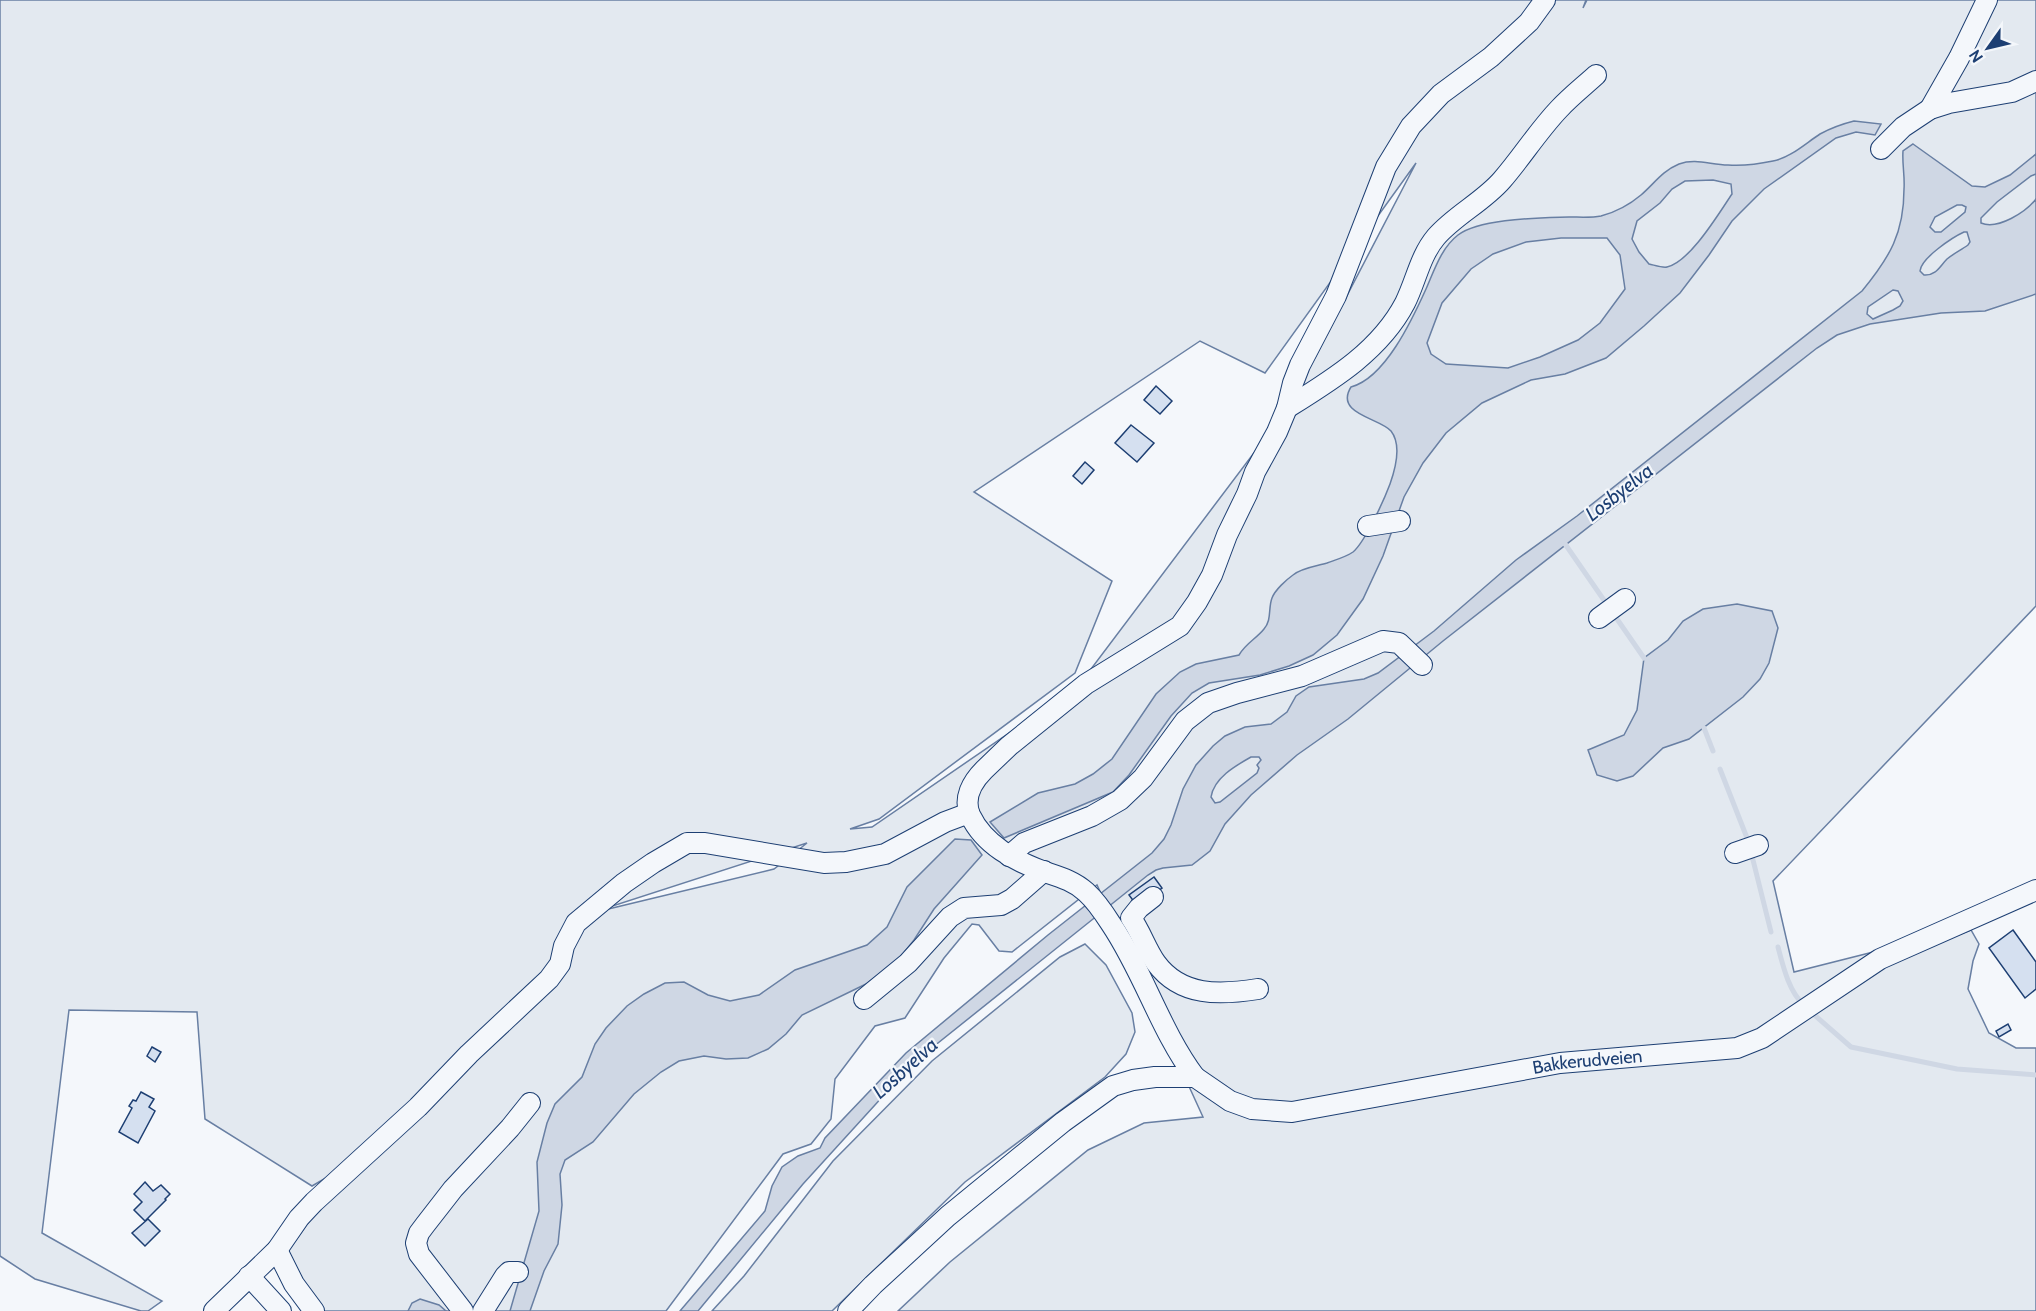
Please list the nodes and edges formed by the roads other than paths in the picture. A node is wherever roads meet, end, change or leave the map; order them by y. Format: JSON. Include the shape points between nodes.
{"nodes":[{"id":1,"x":1545,"y":0,"type":"edge"},
{"id":2,"x":1986,"y":0,"type":"edge"},
{"id":3,"x":1596,"y":75,"type":"dead end"},
{"id":4,"x":2036,"y":81,"type":"edge"},
{"id":5,"x":1930,"y":109,"type":"junction"},
{"id":6,"x":1881,"y":149,"type":"dead end"},
{"id":7,"x":1287,"y":408,"type":"junction"},
{"id":8,"x":1400,"y":521,"type":"dead end"},
{"id":9,"x":1368,"y":526,"type":"dead end"},
{"id":10,"x":1624,"y":599,"type":"dead end"},
{"id":11,"x":1599,"y":618,"type":"dead end"},
{"id":12,"x":1422,"y":665,"type":"dead end"},
{"id":13,"x":969,"y":813,"type":"junction"},
{"id":14,"x":1758,"y":845,"type":"dead end"},
{"id":15,"x":1735,"y":853,"type":"dead end"},
{"id":16,"x":1009,"y":856,"type":"junction"},
{"id":17,"x":1044,"y":871,"type":"junction"},
{"id":18,"x":2036,"y":890,"type":"edge"},
{"id":19,"x":1153,"y":897,"type":"dead end"},
{"id":20,"x":1131,"y":918,"type":"junction"},
{"id":21,"x":1113,"y":926,"type":"junction"},
{"id":22,"x":1258,"y":989,"type":"dead end"},
{"id":23,"x":864,"y":999,"type":"dead end"},
{"id":24,"x":1195,"y":1077,"type":"junction"},
{"id":25,"x":530,"y":1103,"type":"dead end"},
{"id":26,"x":277,"y":1250,"type":"junction"},
{"id":27,"x":518,"y":1272,"type":"dead end"},
{"id":28,"x":249,"y":1276,"type":"junction"},
{"id":29,"x":214,"y":1311,"type":"edge"},
{"id":30,"x":281,"y":1311,"type":"edge"},
{"id":31,"x":314,"y":1311,"type":"edge"},
{"id":32,"x":463,"y":1311,"type":"edge"},
{"id":33,"x":483,"y":1311,"type":"edge"},
{"id":34,"x":848,"y":1311,"type":"edge"}],
"edges":[{"from":1,"to":7,"type":"street","via":[[1529,22],[1491,57],[1441,94],[1411,126],[1386,166],[1336,296],[1300,365]]},
{"from":2,"to":5,"type":"street"},
{"from":3,"to":7,"type":"street","via":[[1560,108],[1500,182],[1435,238],[1405,303],[1388,329],[1359,359]]},
{"from":4,"to":5,"type":"street","via":[[2012,92]]},
{"from":5,"to":6,"type":"street","via":[[1903,127]]},
{"from":7,"to":13,"type":"street","via":[[1212,575],[1180,626],[1086,684],[1009,746],[976,778],[968,796]]},
{"from":8,"to":9,"type":"street"},
{"from":10,"to":11,"type":"street"},
{"from":12,"to":16,"type":"street","via":[[1395,641],[1383,641],[1302,676],[1208,704],[1185,721],[1143,778],[1120,800],[1092,816],[1024,843]]},
{"from":13,"to":16,"type":"street","via":[[987,838]]},
{"from":13,"to":26,"type":"street","via":[[885,854],[856,861],[824,863],[687,843],[653,863],[576,923],[560,964],[549,979],[314,1202]]},
{"from":14,"to":15,"type":"street"},
{"from":16,"to":17,"type":"street"},
{"from":17,"to":21,"type":"street","via":[[1068,880],[1092,898]]},
{"from":17,"to":23,"type":"street","via":[[1000,905],[964,908],[950,916],[908,963]]},
{"from":18,"to":24,"type":"street","name":"Bakkerudveien","via":[[1880,959],[1762,1038],[1737,1048],[1560,1063],[1292,1112],[1252,1109],[1230,1101]]},
{"from":19,"to":20,"type":"street"},
{"from":20,"to":21,"type":"street"},
{"from":20,"to":22,"type":"street","via":[[1156,962],[1181,985],[1227,994]]},
{"from":21,"to":24,"type":"street","via":[[1173,1044]]},
{"from":24,"to":34,"type":"street","via":[[1155,1077],[1113,1086],[948,1216]]},
{"from":25,"to":32,"type":"street","via":[[419,1233],[419,1254]]},
{"from":26,"to":28,"type":"street"},
{"from":26,"to":31,"type":"street","via":[[294,1284]]},
{"from":27,"to":33,"type":"street","via":[[505,1276]]},
{"from":28,"to":29,"type":"street"},
{"from":28,"to":30,"type":"street"}]}
